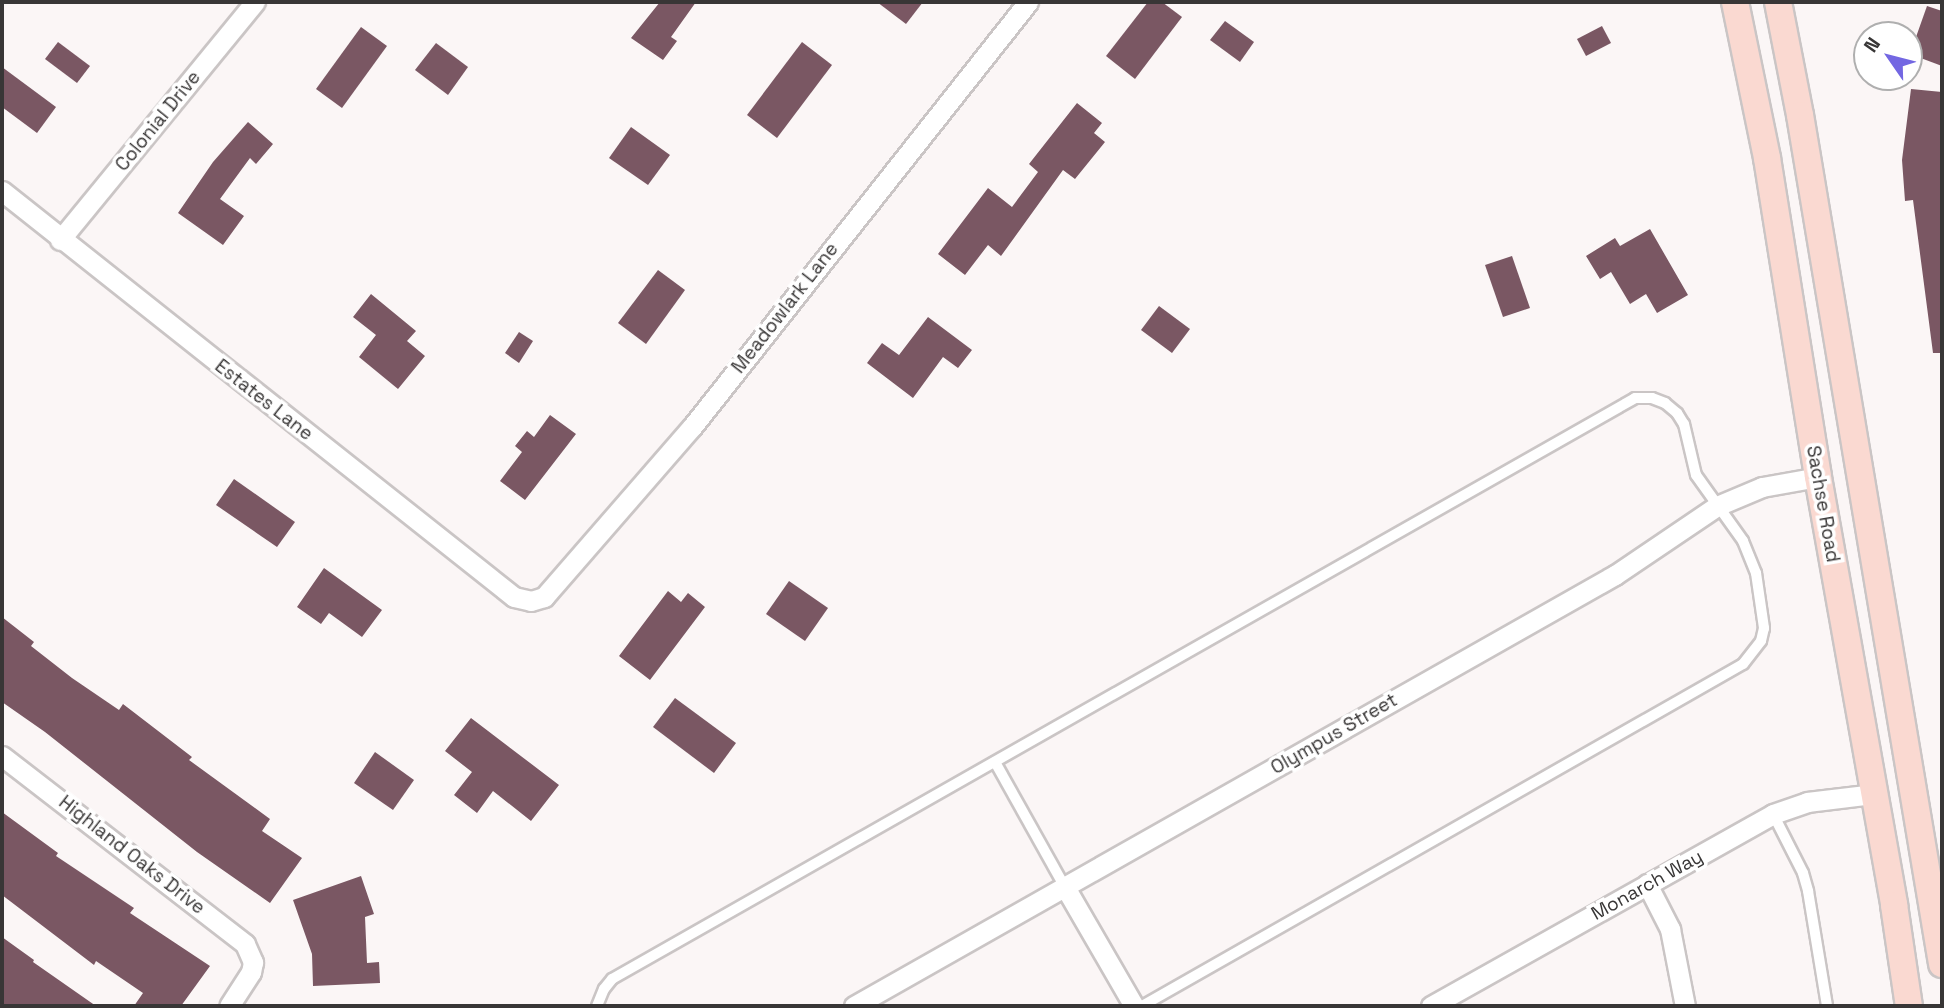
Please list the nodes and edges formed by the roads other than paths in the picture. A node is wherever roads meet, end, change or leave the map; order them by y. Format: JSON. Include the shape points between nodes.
{"nodes":[{"id":1,"x":255,"y":2,"type":"edge"},
{"id":2,"x":1028,"y":2,"type":"edge"},
{"id":3,"x":1735,"y":2,"type":"edge"},
{"id":4,"x":1778,"y":2,"type":"edge"},
{"id":5,"x":2,"y":191,"type":"edge"},
{"id":6,"x":60,"y":240,"type":"junction"},
{"id":7,"x":1818,"y":477,"type":"junction"},
{"id":8,"x":1717,"y":506,"type":"junction"},
{"id":9,"x":531,"y":601,"type":"joint"},
{"id":10,"x":2,"y":756,"type":"edge"},
{"id":11,"x":995,"y":762,"type":"junction"},
{"id":12,"x":1873,"y":794,"type":"junction"},
{"id":13,"x":1773,"y":814,"type":"junction"},
{"id":14,"x":1647,"y":884,"type":"junction"},
{"id":15,"x":1065,"y":887,"type":"junction"},
{"id":16,"x":1942,"y":964,"type":"edge"},
{"id":17,"x":229,"y":1006,"type":"edge"},
{"id":18,"x":597,"y":1006,"type":"edge"},
{"id":19,"x":854,"y":1006,"type":"edge"},
{"id":20,"x":1134,"y":1006,"type":"edge"},
{"id":21,"x":1142,"y":1006,"type":"edge"},
{"id":22,"x":1431,"y":1006,"type":"edge"},
{"id":23,"x":1685,"y":1006,"type":"edge"},
{"id":24,"x":1827,"y":1006,"type":"edge"},
{"id":25,"x":1909,"y":1006,"type":"edge"}],
"edges":[{"from":1,"to":6,"type":"street","name":"Colonial Drive"},
{"from":2,"to":9,"type":"street","name":"Meadowlark Lane","via":[[692,427],[544,597]]},
{"from":3,"to":7,"type":"main road","name":"Sachse Road","via":[[1767,158]]},
{"from":4,"to":16,"type":"main road","name":"Sachse Road"},
{"from":5,"to":6,"type":"street","name":"Estates Lane"},
{"from":6,"to":9,"type":"street","name":"Estates Lane","via":[[514,597]]},
{"from":7,"to":8,"type":"street","name":"Olympus Street","via":[[1762,487]]},
{"from":7,"to":12,"type":"main road","name":"Sachse Road"},
{"from":8,"to":11,"type":"lane","via":[[1691,464],[1684,424],[1677,413],[1652,398],[1635,398]]},
{"from":8,"to":15,"type":"street","name":"Olympus Street","via":[[1615,575]]},
{"from":8,"to":21,"type":"lane","via":[[1750,553],[1763,614],[1760,641],[1743,664]]},
{"from":10,"to":17,"type":"street","name":"Highland Oaks Drive","via":[[245,944],[253,962],[248,980]]},
{"from":11,"to":15,"type":"lane"},
{"from":11,"to":18,"type":"lane","via":[[612,979]]},
{"from":12,"to":13,"type":"street","name":"Monarch Way","via":[[1807,802]]},
{"from":12,"to":25,"type":"main road","name":"Sachse Road"},
{"from":13,"to":14,"type":"street","name":"Monarch Way"},
{"from":13,"to":24,"type":"lane","via":[[1803,873]]},
{"from":14,"to":22,"type":"street","name":"Monarch Way"},
{"from":14,"to":23,"type":"street","via":[[1670,929]]},
{"from":15,"to":19,"type":"street","name":"Olympus Street"},
{"from":15,"to":20,"type":"street"}]}
